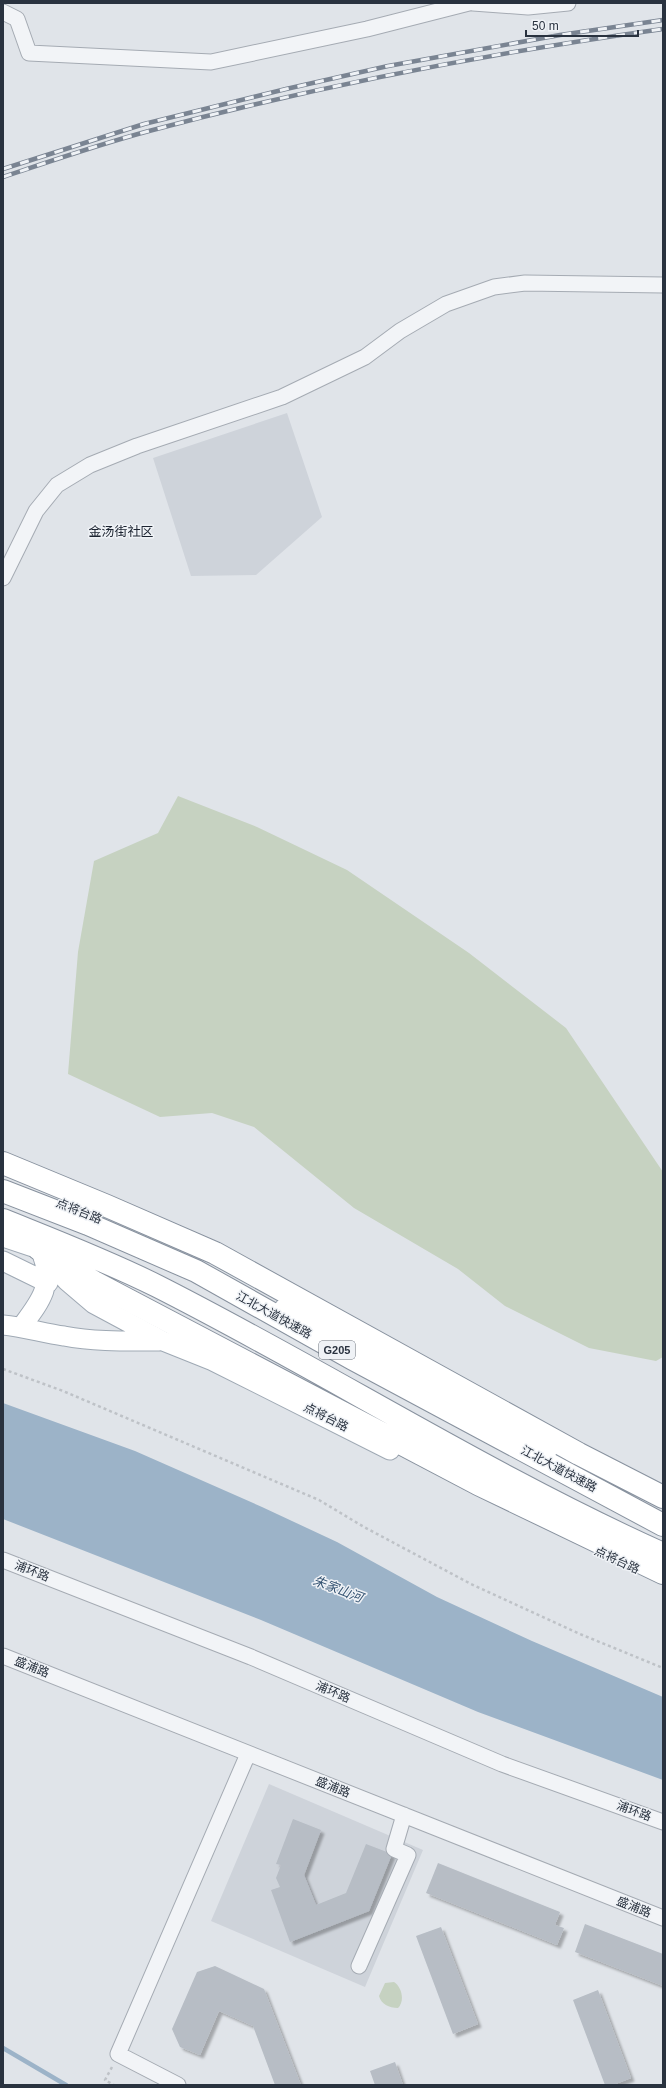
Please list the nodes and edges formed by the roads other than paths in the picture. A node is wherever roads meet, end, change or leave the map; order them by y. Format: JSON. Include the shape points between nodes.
{"nodes":[{"id":1,"x":469,"y":3,"type":"edge"},
{"id":2,"x":473,"y":3,"type":"edge"},
{"id":3,"x":568,"y":3,"type":"edge"},
{"id":4,"x":3,"y":12,"type":"edge"},
{"id":5,"x":663,"y":286,"type":"edge"},
{"id":6,"x":3,"y":578,"type":"edge"},
{"id":7,"x":3,"y":1163,"type":"edge"},
{"id":8,"x":3,"y":1180,"type":"edge"},
{"id":9,"x":3,"y":1191,"type":"edge"},
{"id":10,"x":3,"y":1220,"type":"edge"},
{"id":11,"x":3,"y":1237,"type":"edge"},
{"id":12,"x":39,"y":1249,"type":"junction"},
{"id":13,"x":3,"y":1261,"type":"edge"},
{"id":14,"x":48,"y":1283,"type":"junction"},
{"id":15,"x":12,"y":1326,"type":"edge"},
{"id":16,"x":163,"y":1341,"type":"junction"},
{"id":17,"x":663,"y":1497,"type":"edge"},
{"id":18,"x":663,"y":1514,"type":"edge"},
{"id":19,"x":663,"y":1525,"type":"edge"},
{"id":20,"x":663,"y":1554,"type":"edge"},
{"id":21,"x":3,"y":1560,"type":"edge"},
{"id":22,"x":663,"y":1573,"type":"edge"},
{"id":23,"x":663,"y":1582,"type":"edge"},
{"id":24,"x":3,"y":1656,"type":"edge"},
{"id":25,"x":248,"y":1754,"type":"junction"},
{"id":26,"x":404,"y":1815,"type":"junction"},
{"id":27,"x":663,"y":1822,"type":"edge"},
{"id":28,"x":663,"y":1918,"type":"edge"},
{"id":29,"x":359,"y":1966,"type":"dead end"},
{"id":30,"x":178,"y":2085,"type":"edge"}],
"edges":[{"from":1,"to":4,"type":"street","via":[[367,29],[210,62],[29,53],[16,19]]},
{"from":2,"to":3,"type":"street","via":[[528,7]]},
{"from":5,"to":6,"type":"street","via":[[524,283],[494,287],[446,304],[400,331],[365,357],[282,397],[137,446],[90,465],[57,485],[36,511]]},
{"from":7,"to":17,"type":"highway","via":[[215,1253],[579,1454]]},
{"from":8,"to":18,"type":"main road","name":"点将台路","via":[[186,1255]]},
{"from":9,"to":19,"type":"highway","name":"江北大道快速路","number":"G205","via":[[88,1224],[196,1271],[353,1359]]},
{"from":10,"to":20,"type":"highway","number":"G205","via":[[73,1248],[155,1286],[618,1534]]},
{"from":11,"to":12,"type":"main road"},
{"from":12,"to":14,"type":"main road","via":[[46,1265]]},
{"from":12,"to":16,"type":"main road","name":"点将台路","via":[[67,1281],[94,1304]]},
{"from":12,"to":22,"type":"highway","via":[[94,1282],[478,1484]]},
{"from":13,"to":14,"type":"main road"},
{"from":14,"to":15,"type":"main road","via":[[38,1305]]},
{"from":15,"to":16,"type":"main road","via":[[108,1341]]},
{"from":16,"to":23,"type":"main road","name":"点将台路","via":[[212,1361],[446,1478]]},
{"from":21,"to":27,"type":"street","name":"浦环路","via":[[251,1657],[502,1764]]},
{"from":24,"to":25,"type":"street","name":"盛浦路"},
{"from":25,"to":26,"type":"street","name":"盛浦路"},
{"from":25,"to":30,"type":"street","via":[[118,2054]]},
{"from":26,"to":28,"type":"street","name":"盛浦路"},
{"from":26,"to":29,"type":"street","via":[[394,1849],[408,1855]]}]}
